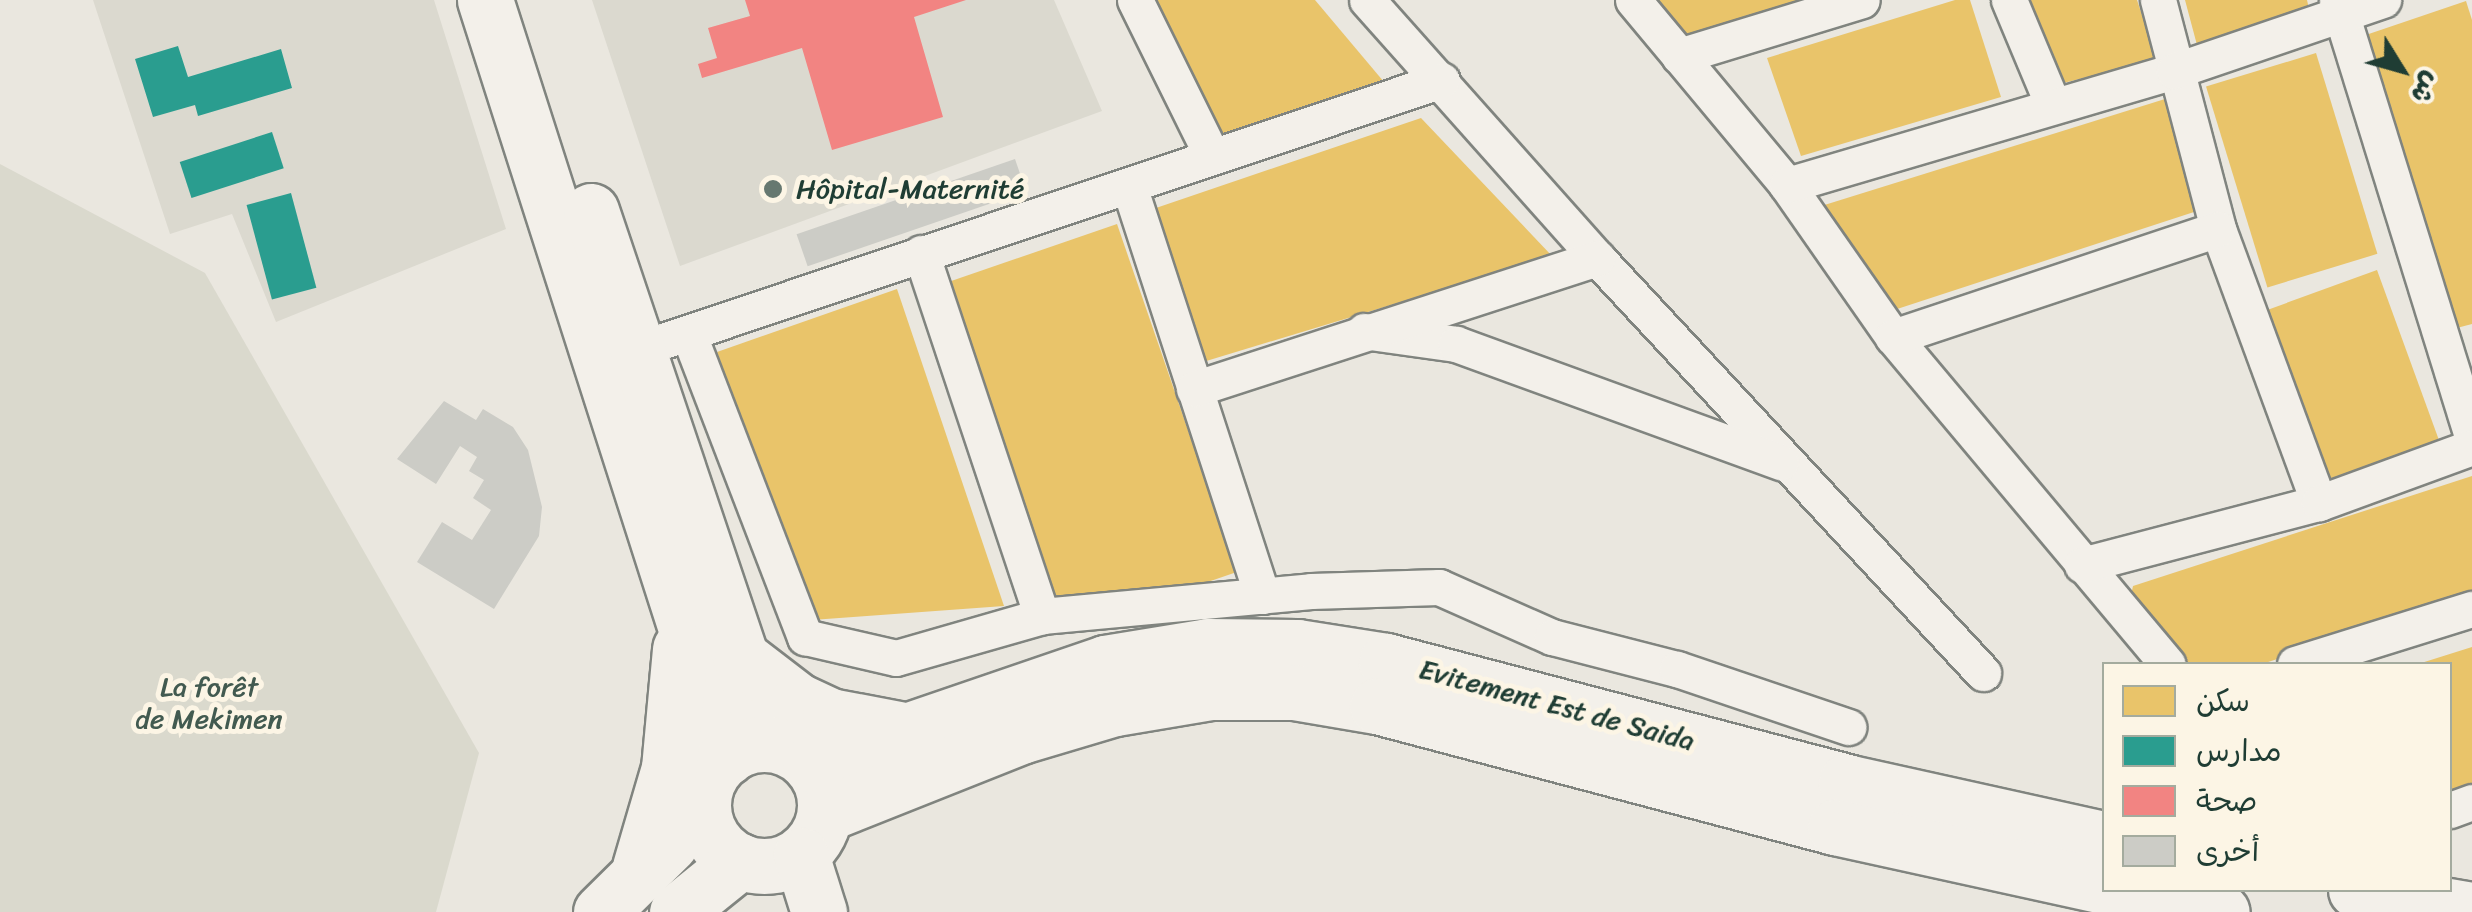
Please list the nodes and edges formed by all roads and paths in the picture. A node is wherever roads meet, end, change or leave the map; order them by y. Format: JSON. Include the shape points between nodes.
{"nodes":[{"id":1,"x":485,"y":0,"type":"edge"},
{"id":2,"x":522,"y":0,"type":"edge"},
{"id":3,"x":1135,"y":0,"type":"edge"},
{"id":4,"x":1367,"y":0,"type":"edge"},
{"id":5,"x":1633,"y":0,"type":"edge"},
{"id":6,"x":1862,"y":0,"type":"edge"},
{"id":7,"x":2009,"y":0,"type":"edge"},
{"id":8,"x":2158,"y":0,"type":"edge"},
{"id":9,"x":2383,"y":0,"type":"edge"},
{"id":10,"x":2339,"y":6,"type":"edge"},
{"id":11,"x":1679,"y":56,"type":"junction"},
{"id":12,"x":2174,"y":71,"type":"junction"},
{"id":13,"x":1442,"y":80,"type":"junction"},
{"id":14,"x":2052,"y":103,"type":"junction"},
{"id":15,"x":1212,"y":156,"type":"junction"},
{"id":16,"x":1787,"y":186,"type":"junction"},
{"id":17,"x":1130,"y":189,"type":"junction"},
{"id":18,"x":2218,"y":229,"type":"junction"},
{"id":19,"x":921,"y":252,"type":"junction"},
{"id":20,"x":1597,"y":258,"type":"junction"},
{"id":21,"x":1364,"y":331,"type":"junction"},
{"id":22,"x":689,"y":335,"type":"junction"},
{"id":23,"x":1893,"y":337,"type":"junction"},
{"id":24,"x":2457,"y":339,"type":"edge"},
{"id":25,"x":616,"y":351,"type":"junction"},
{"id":26,"x":1194,"y":389,"type":"junction"},
{"id":27,"x":2472,"y":437,"type":"edge"},
{"id":28,"x":2472,"y":447,"type":"edge"},
{"id":29,"x":1790,"y":466,"type":"junction"},
{"id":30,"x":2319,"y":503,"type":"junction"},
{"id":31,"x":2082,"y":565,"type":"junction"},
{"id":32,"x":1262,"y":596,"type":"junction"},
{"id":33,"x":2472,"y":609,"type":"edge"},
{"id":34,"x":680,"y":616,"type":"junction"},
{"id":35,"x":1042,"y":616,"type":"junction"},
{"id":36,"x":742,"y":658,"type":"junction"},
{"id":37,"x":2165,"y":662,"type":"edge"},
{"id":38,"x":2301,"y":662,"type":"edge"},
{"id":39,"x":1984,"y":673,"type":"dead end"},
{"id":40,"x":1848,"y":727,"type":"dead end"},
{"id":41,"x":900,"y":729,"type":"junction"},
{"id":42,"x":777,"y":822,"type":"edge"},
{"id":43,"x":2102,"y":839,"type":"edge"},
{"id":44,"x":640,"y":867,"type":"junction"},
{"id":45,"x":2102,"y":886,"type":"edge"},
{"id":46,"x":2129,"y":892,"type":"edge"},
{"id":47,"x":2373,"y":896,"type":"edge"},
{"id":48,"x":2472,"y":910,"type":"edge"},
{"id":49,"x":601,"y":912,"type":"edge"},
{"id":50,"x":676,"y":912,"type":"edge"},
{"id":51,"x":819,"y":912,"type":"edge"},
{"id":52,"x":2222,"y":912,"type":"edge"}],
"edges":[{"from":1,"to":25,"type":"main road"},
{"from":2,"to":25,"type":"main road"},
{"from":3,"to":15,"type":"street"},
{"from":4,"to":13,"type":"street"},
{"from":5,"to":11,"type":"street"},
{"from":6,"to":11,"type":"street"},
{"from":7,"to":14,"type":"street"},
{"from":8,"to":12,"type":"street"},
{"from":9,"to":10,"type":"street"},
{"from":10,"to":12,"type":"street"},
{"from":10,"to":24,"type":"street"},
{"from":11,"to":16,"type":"street"},
{"from":12,"to":14,"type":"street"},
{"from":12,"to":18,"type":"street"},
{"from":13,"to":15,"type":"street"},
{"from":13,"to":20,"type":"street"},
{"from":14,"to":16,"type":"street"},
{"from":15,"to":17,"type":"street"},
{"from":16,"to":23,"type":"street"},
{"from":17,"to":19,"type":"street"},
{"from":17,"to":26,"type":"street"},
{"from":18,"to":23,"type":"street"},
{"from":18,"to":30,"type":"street"},
{"from":19,"to":22,"type":"street"},
{"from":19,"to":35,"type":"street"},
{"from":20,"to":21,"type":"street"},
{"from":20,"to":29,"type":"street"},
{"from":21,"to":26,"type":"street"},
{"from":21,"to":29,"type":"street","via":[[1456,344]]},
{"from":22,"to":25,"type":"street"},
{"from":22,"to":35,"type":"street","via":[[805,637],[896,658]]},
{"from":23,"to":31,"type":"street"},
{"from":24,"to":27,"type":"street"},
{"from":25,"to":34,"type":"main road"},
{"from":25,"to":36,"type":"main road"},
{"from":26,"to":32,"type":"street"},
{"from":28,"to":30,"type":"street"},
{"from":29,"to":39,"type":"street"},
{"from":30,"to":31,"type":"street"},
{"from":31,"to":37,"type":"street"},
{"from":32,"to":35,"type":"street"},
{"from":32,"to":40,"type":"street","via":[[1440,587],[1552,636],[1678,669]]},
{"from":33,"to":38,"type":"street"},
{"from":34,"to":42,"type":"main road"},
{"from":34,"to":44,"type":"main road","via":[[677,718]]},
{"from":36,"to":41,"type":"main road","via":[[798,702],[830,716]]},
{"from":36,"to":42,"type":"main road"},
{"from":41,"to":42,"type":"main road","name":"Evitement Est de Saida"},
{"from":41,"to":43,"type":"main road","name":"Evitement Est de Saida","via":[[1104,663],[1208,646],[1297,646],[1386,661],[1846,782]]},
{"from":42,"to":44,"type":"main road","via":[[710,778],[704,817]]},
{"from":42,"to":45,"type":"main road","via":[[1115,708],[1212,692],[1293,692],[1377,706],[1834,826]]},
{"from":42,"to":50,"type":"main road"},
{"from":42,"to":51,"type":"main road"},
{"from":44,"to":49,"type":"main road"},
{"from":46,"to":52,"type":"main road"},
{"from":47,"to":48,"type":"main road"}]}
